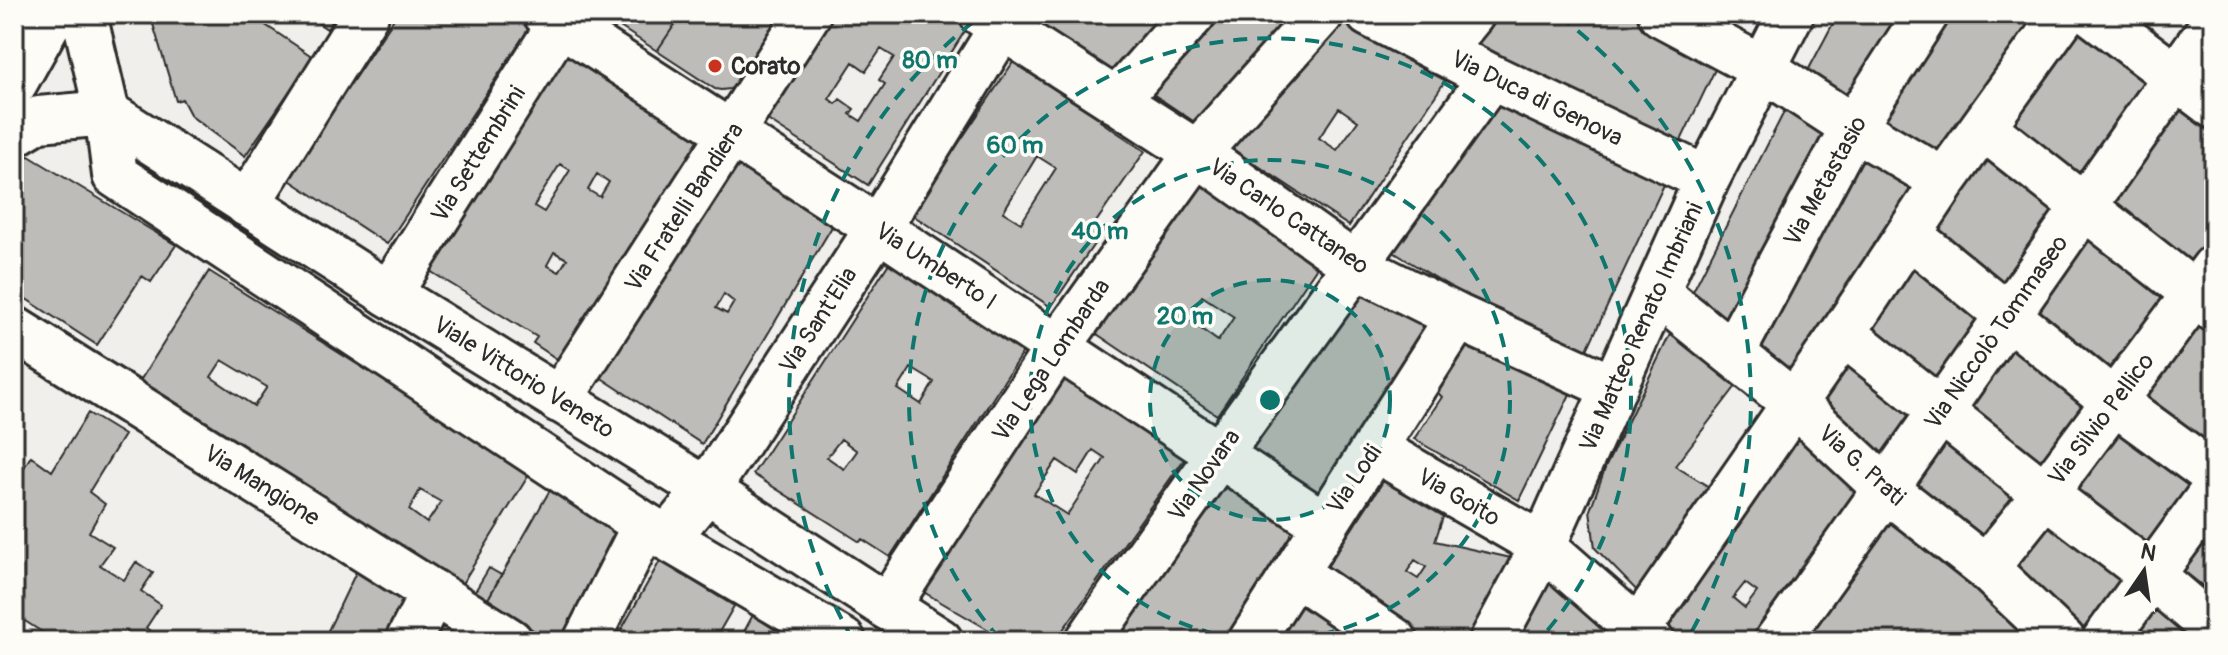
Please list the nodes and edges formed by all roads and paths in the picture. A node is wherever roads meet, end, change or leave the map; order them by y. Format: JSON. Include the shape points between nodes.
{"nodes":[{"id":1,"x":366,"y":14,"type":"edge"},
{"id":2,"x":808,"y":14,"type":"edge"},
{"id":3,"x":1193,"y":14,"type":"edge"},
{"id":4,"x":1321,"y":14,"type":"edge"},
{"id":5,"x":1369,"y":14,"type":"edge"},
{"id":6,"x":1472,"y":14,"type":"edge"},
{"id":7,"x":1661,"y":14,"type":"edge"},
{"id":8,"x":1791,"y":14,"type":"edge"},
{"id":9,"x":1926,"y":14,"type":"edge"},
{"id":10,"x":2064,"y":14,"type":"edge"},
{"id":11,"x":2093,"y":14,"type":"edge"},
{"id":12,"x":77,"y":17,"type":"edge"},
{"id":13,"x":557,"y":17,"type":"edge"},
{"id":14,"x":1011,"y":22,"type":"edge"},
{"id":15,"x":2214,"y":23,"type":"edge"},
{"id":16,"x":1441,"y":52,"type":"junction"},
{"id":17,"x":1764,"y":69,"type":"junction"},
{"id":18,"x":2176,"y":75,"type":"junction"},
{"id":19,"x":1491,"y":77,"type":"junction"},
{"id":20,"x":14,"y":84,"type":"edge"},
{"id":21,"x":1116,"y":101,"type":"junction"},
{"id":22,"x":2214,"y":106,"type":"edge"},
{"id":23,"x":107,"y":113,"type":"junction"},
{"id":24,"x":1853,"y":127,"type":"junction"},
{"id":25,"x":1984,"y":128,"type":"junction"},
{"id":26,"x":14,"y":134,"type":"edge"},
{"id":27,"x":731,"y":134,"type":"junction"},
{"id":28,"x":1197,"y":153,"type":"junction"},
{"id":29,"x":1707,"y":179,"type":"junction"},
{"id":30,"x":1944,"y":181,"type":"junction"},
{"id":31,"x":247,"y":204,"type":"junction"},
{"id":32,"x":2082,"y":207,"type":"junction"},
{"id":33,"x":878,"y":228,"type":"junction"},
{"id":34,"x":1909,"y":235,"type":"junction"},
{"id":35,"x":1356,"y":266,"type":"junction"},
{"id":36,"x":2208,"y":290,"type":"edge"},
{"id":37,"x":1657,"y":293,"type":"junction"},
{"id":38,"x":389,"y":294,"type":"junction"},
{"id":39,"x":2009,"y":314,"type":"junction"},
{"id":40,"x":1458,"y":317,"type":"junction"},
{"id":41,"x":14,"y":329,"type":"edge"},
{"id":42,"x":1843,"y":333,"type":"junction"},
{"id":43,"x":1058,"y":347,"type":"junction"},
{"id":44,"x":1733,"y":352,"type":"junction"},
{"id":45,"x":1614,"y":388,"type":"junction"},
{"id":46,"x":559,"y":400,"type":"junction"},
{"id":47,"x":2113,"y":401,"type":"junction"},
{"id":48,"x":1794,"y":403,"type":"junction"},
{"id":49,"x":1940,"y":412,"type":"junction"},
{"id":50,"x":1375,"y":449,"type":"junction"},
{"id":51,"x":1217,"y":454,"type":"junction"},
{"id":52,"x":2214,"y":475,"type":"edge"},
{"id":53,"x":707,"y":490,"type":"junction"},
{"id":54,"x":1887,"y":490,"type":"junction"},
{"id":55,"x":2214,"y":490,"type":"edge"},
{"id":56,"x":2045,"y":494,"type":"junction"},
{"id":57,"x":1324,"y":524,"type":"junction"},
{"id":58,"x":656,"y":531,"type":"junction"},
{"id":59,"x":1543,"y":546,"type":"junction"},
{"id":60,"x":1986,"y":568,"type":"junction"},
{"id":61,"x":1295,"y":573,"type":"junction"},
{"id":62,"x":2151,"y":575,"type":"junction"},
{"id":63,"x":433,"y":592,"type":"junction"},
{"id":64,"x":887,"y":607,"type":"junction"},
{"id":65,"x":2214,"y":629,"type":"edge"},
{"id":66,"x":1639,"y":637,"type":"edge"},
{"id":67,"x":408,"y":641,"type":"edge"},
{"id":68,"x":510,"y":641,"type":"edge"},
{"id":69,"x":586,"y":641,"type":"edge"},
{"id":70,"x":843,"y":641,"type":"edge"},
{"id":71,"x":940,"y":641,"type":"edge"},
{"id":72,"x":1088,"y":641,"type":"edge"},
{"id":73,"x":1251,"y":641,"type":"edge"},
{"id":74,"x":1395,"y":641,"type":"edge"},
{"id":75,"x":1492,"y":641,"type":"edge"},
{"id":76,"x":1777,"y":641,"type":"edge"},
{"id":77,"x":2063,"y":641,"type":"edge"},
{"id":78,"x":2104,"y":641,"type":"edge"}],
"edges":[{"from":1,"to":31,"type":"street"},
{"from":2,"to":27,"type":"street","name":"Via Fratelli Bandiera"},
{"from":3,"to":21,"type":"street"},
{"from":4,"to":28,"type":"street","name":"Via Lega Lombarda"},
{"from":5,"to":16,"type":"street","name":"Via Duca di Genova"},
{"from":6,"to":16,"type":"street"},
{"from":7,"to":17,"type":"street"},
{"from":8,"to":17,"type":"street","name":"Via Matteo Renato Imbriani"},
{"from":9,"to":24,"type":"street","name":"Via Metastasio"},
{"from":10,"to":25,"type":"street"},
{"from":11,"to":18,"type":"street"},
{"from":12,"to":20,"type":"street"},
{"from":12,"to":23,"type":"street"},
{"from":13,"to":27,"type":"street","name":"Via Umberto I"},
{"from":13,"to":38,"type":"street","name":"Via Settembrini"},
{"from":14,"to":21,"type":"street","name":"Via Carlo Cattaneo"},
{"from":14,"to":33,"type":"street","name":"Via Sant'Elia"},
{"from":15,"to":18,"type":"street","name":"Via Niccolò Tommaseo"},
{"from":16,"to":19,"type":"street","name":"Via Duca di Genova"},
{"from":17,"to":24,"type":"street"},
{"from":17,"to":29,"type":"street","name":"Via Matteo Renato Imbriani"},
{"from":18,"to":22,"type":"street"},
{"from":18,"to":32,"type":"street","name":"Via Niccolò Tommaseo"},
{"from":19,"to":29,"type":"street","name":"Via Duca di Genova"},
{"from":19,"to":35,"type":"street","name":"Via Novara"},
{"from":21,"to":28,"type":"street","name":"Via Carlo Cattaneo"},
{"from":23,"to":26,"type":"street","via":[[39,119]]},
{"from":23,"to":31,"type":"street","name":"Viale Vittorio Veneto"},
{"from":23,"to":58,"type":"street","via":[[115,175]]},
{"from":24,"to":30,"type":"street"},
{"from":24,"to":44,"type":"street","name":"Via Metastasio"},
{"from":25,"to":30,"type":"street"},
{"from":25,"to":32,"type":"street"},
{"from":27,"to":33,"type":"street","name":"Via Umberto I"},
{"from":27,"to":46,"type":"street","name":"Via Fratelli Bandiera"},
{"from":28,"to":35,"type":"street","name":"Via Carlo Cattaneo"},
{"from":28,"to":43,"type":"street","name":"Via Lega Lombarda"},
{"from":29,"to":37,"type":"street","name":"Via Matteo Renato Imbriani"},
{"from":30,"to":34,"type":"street"},
{"from":31,"to":38,"type":"street","name":"Viale Vittorio Veneto"},
{"from":32,"to":36,"type":"street"},
{"from":32,"to":39,"type":"street","name":"Via Niccolò Tommaseo"},
{"from":33,"to":43,"type":"street","name":"Via Umberto I"},
{"from":33,"to":53,"type":"street","name":"Via Sant'Elia"},
{"from":34,"to":39,"type":"street"},
{"from":34,"to":42,"type":"street"},
{"from":35,"to":40,"type":"street","name":"Via Carlo Cattaneo"},
{"from":35,"to":51,"type":"street","name":"Via Novara"},
{"from":36,"to":47,"type":"street","name":"Via Silvio Pellico"},
{"from":37,"to":44,"type":"street","name":"Via G. Prati"},
{"from":37,"to":45,"type":"street","name":"Via Matteo Renato Imbriani"},
{"from":38,"to":46,"type":"street","name":"Viale Vittorio Veneto"},
{"from":39,"to":47,"type":"street"},
{"from":39,"to":49,"type":"street","name":"Via Niccolò Tommaseo"},
{"from":40,"to":45,"type":"street","name":"Via Carlo Cattaneo"},
{"from":40,"to":50,"type":"street","name":"Via Lodi"},
{"from":41,"to":63,"type":"street","name":"Via Mangione"},
{"from":42,"to":48,"type":"street"},
{"from":42,"to":49,"type":"street"},
{"from":43,"to":51,"type":"street","name":"Via Umberto I"},
{"from":43,"to":64,"type":"street","name":"Via Lega Lombarda"},
{"from":44,"to":48,"type":"street","name":"Via G. Prati"},
{"from":45,"to":59,"type":"street","name":"Via Matteo Renato Imbriani"},
{"from":46,"to":53,"type":"street","name":"Viale Vittorio Veneto"},
{"from":47,"to":52,"type":"street"},
{"from":47,"to":56,"type":"street","name":"Via Silvio Pellico"},
{"from":48,"to":54,"type":"street","name":"Via G. Prati"},
{"from":48,"to":66,"type":"street"},
{"from":49,"to":54,"type":"street","name":"Via Niccolò Tommaseo"},
{"from":49,"to":56,"type":"street"},
{"from":50,"to":57,"type":"street","name":"Via Lodi"},
{"from":50,"to":59,"type":"street","name":"Via Goito"},
{"from":51,"to":57,"type":"street","name":"Via Umberto I"},
{"from":51,"to":72,"type":"street","name":"Via Novara"},
{"from":53,"to":58,"type":"street","name":"Via Sant'Elia"},
{"from":53,"to":64,"type":"street","name":"Viale Vittorio Veneto"},
{"from":54,"to":60,"type":"street","name":"Via G. Prati"},
{"from":54,"to":76,"type":"street","name":"Via Niccolò Tommaseo"},
{"from":55,"to":62,"type":"street"},
{"from":56,"to":60,"type":"street","name":"Via Silvio Pellico"},
{"from":56,"to":62,"type":"street"},
{"from":57,"to":61,"type":"street","name":"Via Lodi"},
{"from":58,"to":69,"type":"street","name":"Via Sant'Elia"},
{"from":58,"to":70,"type":"street"},
{"from":59,"to":66,"type":"street","name":"Via Goito"},
{"from":59,"to":75,"type":"street","name":"Via Matteo Renato Imbriani"},
{"from":60,"to":77,"type":"street","name":"Via G. Prati"},
{"from":61,"to":73,"type":"street","name":"Via Lodi"},
{"from":61,"to":74,"type":"street"},
{"from":62,"to":65,"type":"street"},
{"from":62,"to":78,"type":"street"},
{"from":63,"to":67,"type":"street"},
{"from":63,"to":68,"type":"street","name":"Via Mangione"},
{"from":64,"to":71,"type":"street","name":"Viale Vittorio Veneto"}]}
